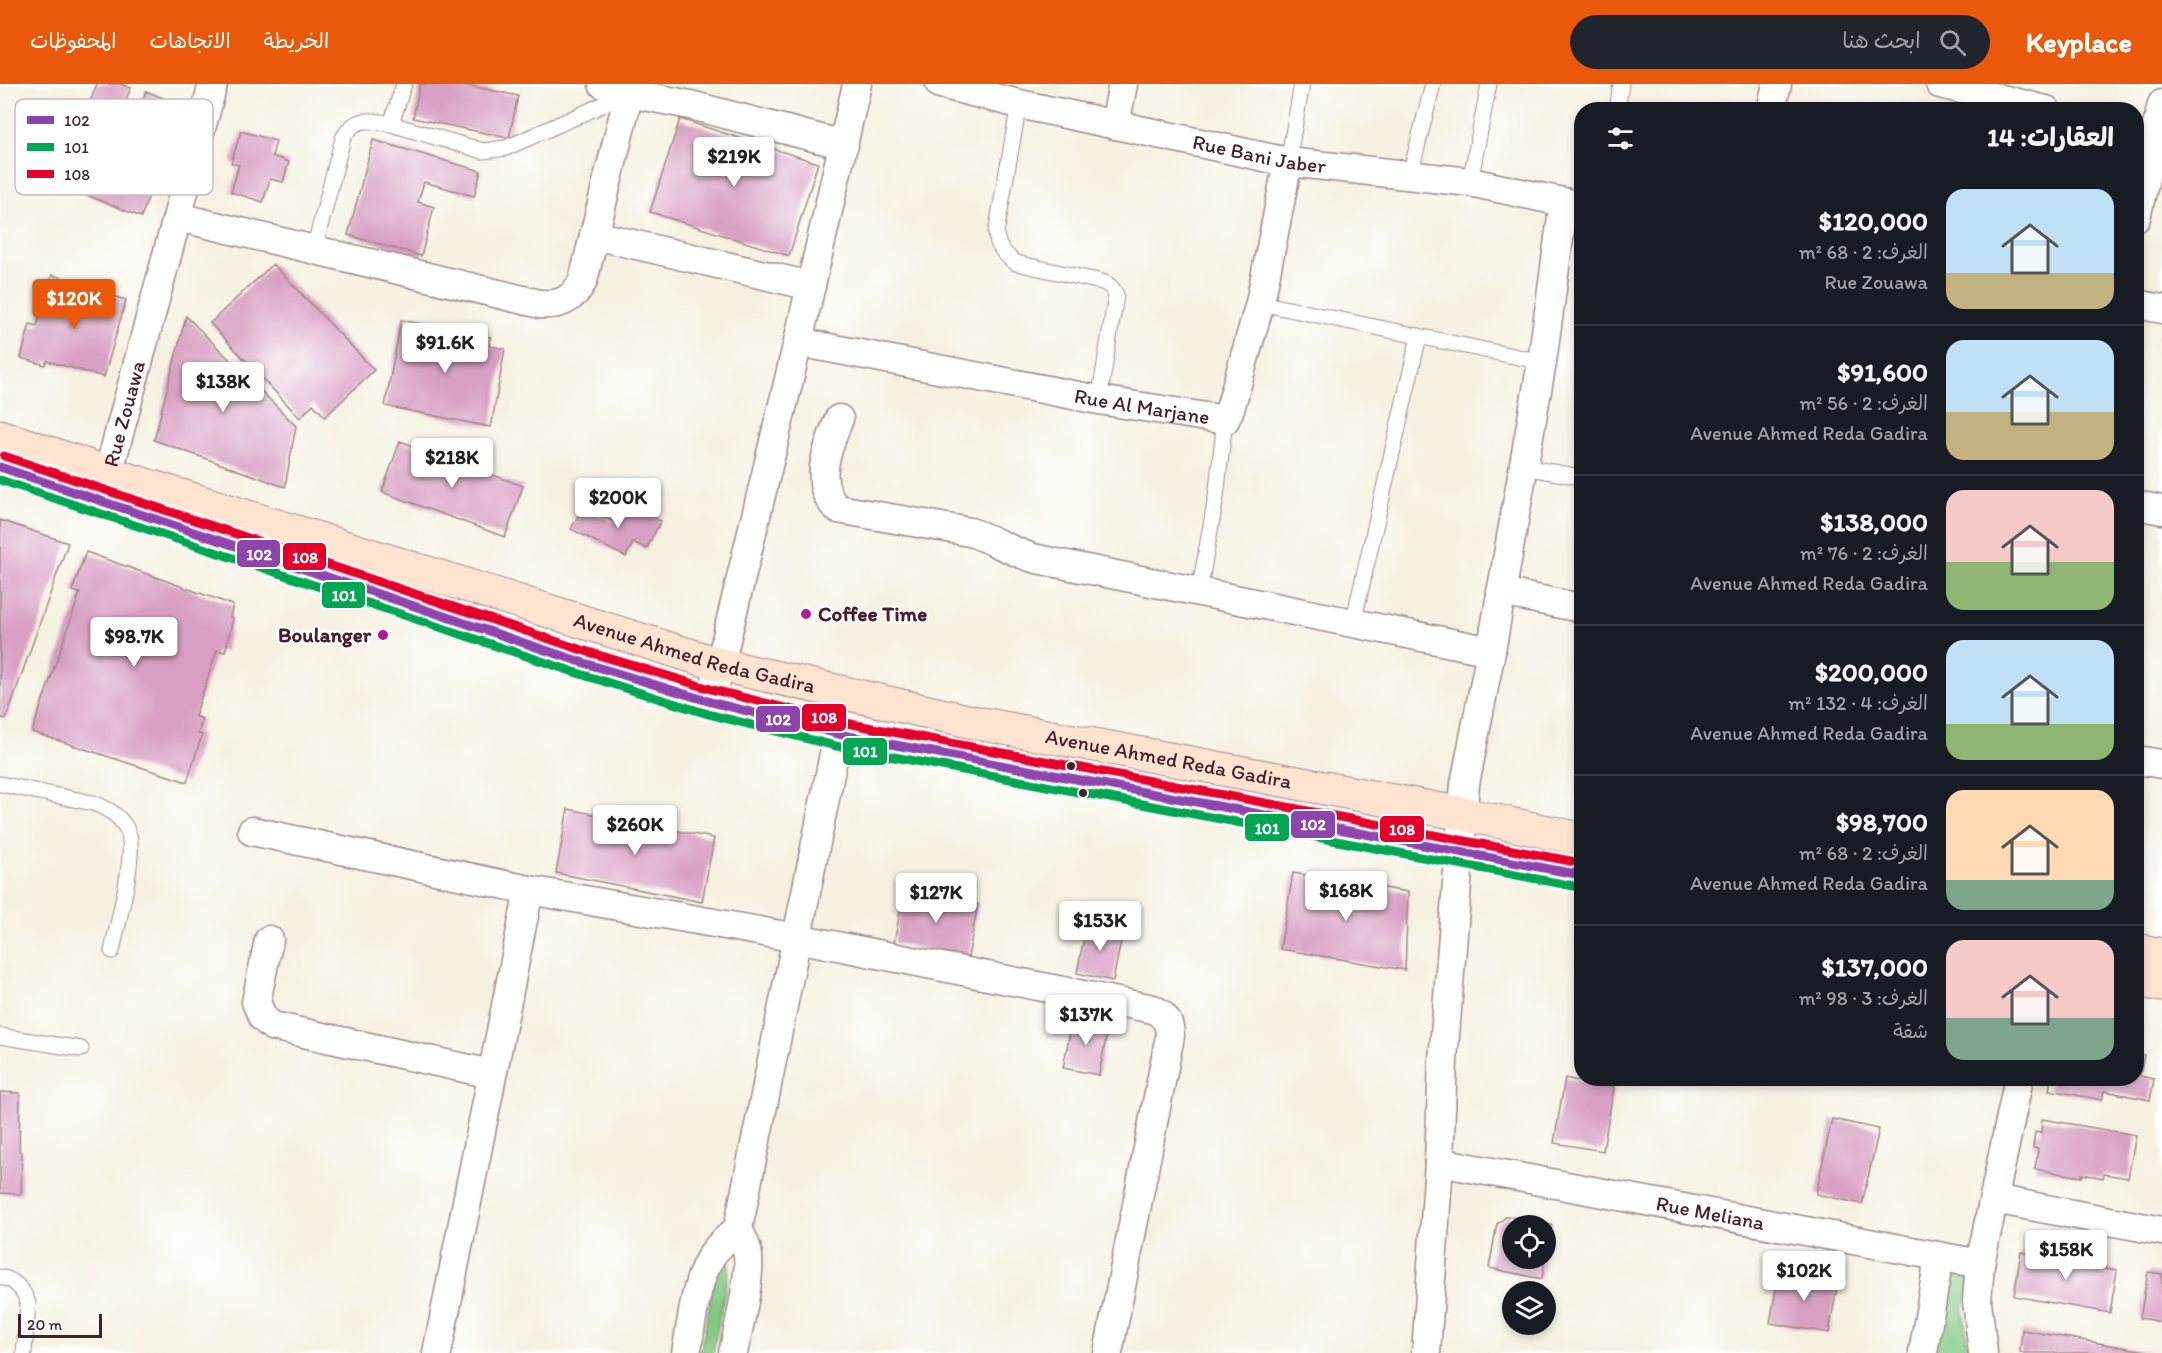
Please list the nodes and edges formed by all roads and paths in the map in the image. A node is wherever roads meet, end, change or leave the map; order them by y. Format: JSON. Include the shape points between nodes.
{"nodes":[{"id":1,"x":213,"y":84,"type":"edge"},
{"id":2,"x":404,"y":84,"type":"edge"},
{"id":3,"x":857,"y":84,"type":"edge"},
{"id":4,"x":940,"y":84,"type":"edge"},
{"id":5,"x":1123,"y":84,"type":"edge"},
{"id":6,"x":1302,"y":84,"type":"edge"},
{"id":7,"x":1433,"y":84,"type":"edge"},
{"id":8,"x":1489,"y":84,"type":"edge"},
{"id":9,"x":1621,"y":84,"type":"edge"},
{"id":10,"x":1777,"y":84,"type":"edge"},
{"id":11,"x":1940,"y":84,"type":"edge"},
{"id":12,"x":616,"y":89,"type":"edge"},
{"id":13,"x":209,"y":99,"type":"edge"},
{"id":14,"x":1618,"y":102,"type":"edge"},
{"id":15,"x":1773,"y":102,"type":"edge"},
{"id":16,"x":2013,"y":102,"type":"edge"},
{"id":17,"x":1019,"y":104,"type":"junction"},
{"id":18,"x":2162,"y":104,"type":"edge"},
{"id":19,"x":391,"y":124,"type":"junction"},
{"id":20,"x":1115,"y":125,"type":"junction"},
{"id":21,"x":2144,"y":137,"type":"edge"},
{"id":22,"x":844,"y":145,"type":"junction"},
{"id":23,"x":1288,"y":162,"type":"junction"},
{"id":24,"x":2154,"y":170,"type":"edge"},
{"id":25,"x":1410,"y":176,"type":"junction"},
{"id":26,"x":1470,"y":182,"type":"junction"},
{"id":27,"x":184,"y":195,"type":"edge"},
{"id":28,"x":2144,"y":197,"type":"edge"},
{"id":29,"x":1572,"y":204,"type":"edge"},
{"id":30,"x":178,"y":217,"type":"junction"},
{"id":31,"x":594,"y":235,"type":"junction"},
{"id":32,"x":314,"y":250,"type":"junction"},
{"id":33,"x":811,"y":286,"type":"junction"},
{"id":34,"x":1260,"y":303,"type":"junction"},
{"id":35,"x":2144,"y":306,"type":"edge"},
{"id":36,"x":2162,"y":309,"type":"edge"},
{"id":37,"x":1419,"y":336,"type":"junction"},
{"id":38,"x":798,"y":342,"type":"junction"},
{"id":39,"x":1542,"y":362,"type":"junction"},
{"id":40,"x":1099,"y":400,"type":"junction"},
{"id":41,"x":839,"y":419,"type":"dead end"},
{"id":42,"x":1225,"y":420,"type":"junction"},
{"id":43,"x":0,"y":436,"type":"edge"},
{"id":44,"x":0,"y":467,"type":"edge"},
{"id":45,"x":1523,"y":467,"type":"junction"},
{"id":46,"x":1574,"y":476,"type":"edge"},
{"id":47,"x":104,"y":486,"type":"junction"},
{"id":48,"x":2144,"y":507,"type":"edge"},
{"id":49,"x":2162,"y":510,"type":"edge"},
{"id":50,"x":1199,"y":592,"type":"junction"},
{"id":51,"x":1501,"y":592,"type":"junction"},
{"id":52,"x":1574,"y":608,"type":"edge"},
{"id":53,"x":1353,"y":623,"type":"junction"},
{"id":54,"x":1491,"y":651,"type":"junction"},
{"id":55,"x":721,"y":665,"type":"junction"},
{"id":56,"x":711,"y":702,"type":"junction"},
{"id":57,"x":838,"y":734,"type":"junction"},
{"id":58,"x":2144,"y":761,"type":"edge"},
{"id":59,"x":2162,"y":764,"type":"edge"},
{"id":60,"x":0,"y":784,"type":"edge"},
{"id":61,"x":1463,"y":814,"type":"junction"},
{"id":62,"x":252,"y":831,"type":"dead end"},
{"id":63,"x":1574,"y":838,"type":"edge"},
{"id":64,"x":1460,"y":853,"type":"junction"},
{"id":65,"x":1574,"y":874,"type":"edge"},
{"id":66,"x":529,"y":890,"type":"junction"},
{"id":67,"x":796,"y":938,"type":"junction"},
{"id":68,"x":269,"y":940,"type":"dead end"},
{"id":69,"x":112,"y":951,"type":"dead end"},
{"id":70,"x":2144,"y":952,"type":"edge"},
{"id":71,"x":2162,"y":955,"type":"edge"},
{"id":72,"x":2144,"y":982,"type":"edge"},
{"id":73,"x":2162,"y":985,"type":"edge"},
{"id":74,"x":0,"y":1036,"type":"edge"},
{"id":75,"x":81,"y":1049,"type":"dead end"},
{"id":76,"x":492,"y":1074,"type":"junction"},
{"id":77,"x":2017,"y":1086,"type":"edge"},
{"id":78,"x":1439,"y":1162,"type":"junction"},
{"id":79,"x":1994,"y":1199,"type":"junction"},
{"id":80,"x":738,"y":1229,"type":"junction"},
{"id":81,"x":2162,"y":1231,"type":"edge"},
{"id":82,"x":1940,"y":1257,"type":"junction"},
{"id":83,"x":1980,"y":1264,"type":"junction"},
{"id":84,"x":0,"y":1277,"type":"edge"},
{"id":85,"x":24,"y":1353,"type":"edge"},
{"id":86,"x":437,"y":1353,"type":"edge"},
{"id":87,"x":686,"y":1353,"type":"edge"},
{"id":88,"x":733,"y":1353,"type":"edge"},
{"id":89,"x":1108,"y":1353,"type":"edge"},
{"id":90,"x":1426,"y":1353,"type":"edge"},
{"id":91,"x":1923,"y":1353,"type":"edge"},
{"id":92,"x":1983,"y":1353,"type":"edge"}],
"edges":[{"from":1,"to":13,"type":"street","name":"Rue Zouawa"},
{"from":2,"to":19,"type":"lane"},
{"from":3,"to":22,"type":"street"},
{"from":4,"to":17,"type":"street","name":"Rue Bani Jaber"},
{"from":5,"to":20,"type":"street"},
{"from":6,"to":23,"type":"lane"},
{"from":7,"to":25,"type":"lane"},
{"from":8,"to":26,"type":"lane"},
{"from":9,"to":14,"type":"lane"},
{"from":10,"to":15,"type":"street"},
{"from":11,"to":16,"type":"street"},
{"from":12,"to":19,"type":"lane","via":[[506,148],[483,151]]},
{"from":12,"to":22,"type":"street"},
{"from":12,"to":31,"type":"street"},
{"from":17,"to":20,"type":"street","name":"Rue Bani Jaber"},
{"from":17,"to":40,"type":"lane","via":[[996,242],[1016,263],[1102,282],[1114,290]]},
{"from":18,"to":21,"type":"street"},
{"from":19,"to":32,"type":"lane","via":[[361,121],[347,131]]},
{"from":20,"to":23,"type":"street","name":"Rue Bani Jaber"},
{"from":21,"to":24,"type":"street"},
{"from":22,"to":33,"type":"street"},
{"from":23,"to":25,"type":"street","name":"Rue Bani Jaber"},
{"from":23,"to":34,"type":"street","name":"Rue Al Marjane"},
{"from":24,"to":28,"type":"street"},
{"from":25,"to":26,"type":"street","name":"Rue Bani Jaber"},
{"from":26,"to":29,"type":"street","name":"Rue Bani Jaber"},
{"from":27,"to":30,"type":"street","name":"Rue Zouawa"},
{"from":29,"to":39,"type":"street"},
{"from":30,"to":32,"type":"street"},
{"from":30,"to":47,"type":"street","name":"Rue Zouawa"},
{"from":31,"to":32,"type":"street","via":[[583,281],[576,293],[551,305]]},
{"from":31,"to":33,"type":"street"},
{"from":33,"to":38,"type":"street"},
{"from":34,"to":37,"type":"lane"},
{"from":34,"to":42,"type":"street","name":"Rue Al Marjane"},
{"from":35,"to":36,"type":"street"},
{"from":37,"to":39,"type":"lane"},
{"from":37,"to":53,"type":"lane"},
{"from":38,"to":40,"type":"street","name":"Rue Al Marjane"},
{"from":38,"to":55,"type":"street"},
{"from":39,"to":45,"type":"street"},
{"from":40,"to":42,"type":"street","name":"Rue Al Marjane"},
{"from":41,"to":50,"type":"street","via":[[827,450],[823,482],[830,501],[838,509],[970,532],[1037,559]]},
{"from":42,"to":50,"type":"lane"},
{"from":43,"to":47,"type":"main road","name":"Avenue Ahmed Reda Gadira"},
{"from":44,"to":47,"type":"main road","name":"Avenue Ahmed Reda Gadira"},
{"from":45,"to":46,"type":"lane"},
{"from":45,"to":51,"type":"street"},
{"from":47,"to":55,"type":"main road","name":"Avenue Ahmed Reda Gadira"},
{"from":47,"to":56,"type":"main road","name":"Avenue Ahmed Reda Gadira","via":[[578,661]]},
{"from":48,"to":49,"type":"street"},
{"from":50,"to":53,"type":"street"},
{"from":51,"to":52,"type":"street"},
{"from":51,"to":54,"type":"street"},
{"from":53,"to":54,"type":"street"},
{"from":54,"to":61,"type":"street","via":[[1464,784]]},
{"from":55,"to":56,"type":"street"},
{"from":55,"to":61,"type":"main road","name":"Avenue Ahmed Reda Gadira","via":[[977,723]]},
{"from":56,"to":57,"type":"main road","name":"Avenue Ahmed Reda Gadira"},
{"from":57,"to":64,"type":"main road","name":"Avenue Ahmed Reda Gadira"},
{"from":57,"to":67,"type":"street"},
{"from":58,"to":59,"type":"street"},
{"from":60,"to":69,"type":"lane","via":[[103,806],[122,821],[129,832],[131,852]]},
{"from":61,"to":63,"type":"main road","name":"Avenue Ahmed Reda Gadira"},
{"from":61,"to":64,"type":"street"},
{"from":62,"to":66,"type":"street"},
{"from":64,"to":65,"type":"main road","name":"Avenue Ahmed Reda Gadira"},
{"from":64,"to":78,"type":"street"},
{"from":66,"to":67,"type":"street"},
{"from":66,"to":76,"type":"street"},
{"from":67,"to":80,"type":"street"},
{"from":67,"to":89,"type":"street","via":[[1153,1009],[1165,1017],[1170,1036]]},
{"from":68,"to":76,"type":"street","via":[[256,1002],[263,1018],[272,1026]]},
{"from":70,"to":71,"type":"main road"},
{"from":72,"to":73,"type":"main road"},
{"from":74,"to":75,"type":"lane"},
{"from":76,"to":86,"type":"street"},
{"from":77,"to":79,"type":"street"},
{"from":78,"to":82,"type":"street","name":"Rue Meliana"},
{"from":78,"to":90,"type":"street"},
{"from":79,"to":81,"type":"street"},
{"from":79,"to":83,"type":"street"},
{"from":80,"to":87,"type":"street","via":[[711,1256],[701,1277]]},
{"from":80,"to":88,"type":"street","via":[[748,1261]]},
{"from":82,"to":83,"type":"street","name":"Rue Meliana"},
{"from":82,"to":91,"type":"street"},
{"from":83,"to":92,"type":"street","via":[[1977,1301]]},
{"from":84,"to":85,"type":"lane","via":[[15,1282],[26,1295]]}]}
